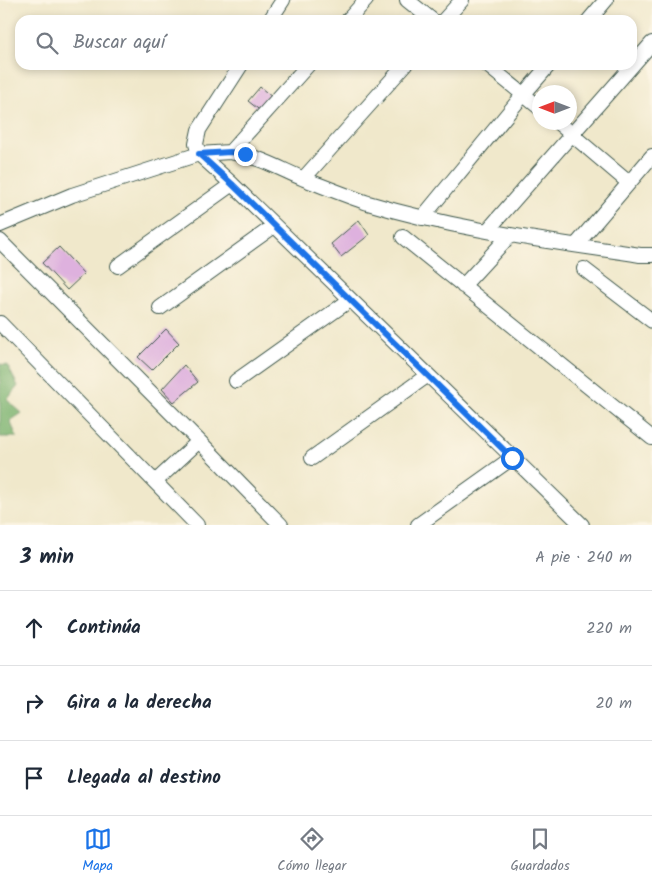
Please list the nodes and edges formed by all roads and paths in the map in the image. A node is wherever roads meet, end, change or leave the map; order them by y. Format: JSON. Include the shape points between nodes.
{"nodes":[{"id":1,"x":283,"y":0,"type":"edge"},
{"id":2,"x":366,"y":0,"type":"edge"},
{"id":3,"x":408,"y":0,"type":"edge"},
{"id":4,"x":462,"y":0,"type":"edge"},
{"id":5,"x":606,"y":0,"type":"edge"},
{"id":6,"x":273,"y":15,"type":"edge"},
{"id":7,"x":352,"y":15,"type":"edge"},
{"id":8,"x":426,"y":15,"type":"edge"},
{"id":9,"x":448,"y":15,"type":"edge"},
{"id":10,"x":593,"y":15,"type":"edge"},
{"id":11,"x":652,"y":43,"type":"edge"},
{"id":12,"x":637,"y":60,"type":"edge"},
{"id":13,"x":238,"y":70,"type":"edge"},
{"id":14,"x":304,"y":70,"type":"edge"},
{"id":15,"x":400,"y":70,"type":"edge"},
{"id":16,"x":492,"y":70,"type":"edge"},
{"id":17,"x":545,"y":70,"type":"edge"},
{"id":18,"x":629,"y":70,"type":"edge"},
{"id":19,"x":523,"y":95,"type":"junction"},
{"id":20,"x":532,"y":102,"type":"edge"},
{"id":21,"x":566,"y":130,"type":"edge"},
{"id":22,"x":572,"y":135,"type":"junction"},
{"id":23,"x":230,"y":152,"type":"junction"},
{"id":24,"x":199,"y":154,"type":"junction"},
{"id":25,"x":652,"y":156,"type":"edge"},
{"id":26,"x":304,"y":178,"type":"junction"},
{"id":27,"x":630,"y":182,"type":"junction"},
{"id":28,"x":232,"y":184,"type":"junction"},
{"id":29,"x":422,"y":218,"type":"junction"},
{"id":30,"x":0,"y":225,"type":"edge"},
{"id":31,"x":274,"y":226,"type":"junction"},
{"id":32,"x":487,"y":231,"type":"junction"},
{"id":33,"x":510,"y":235,"type":"junction"},
{"id":34,"x":402,"y":237,"type":"dead end"},
{"id":35,"x":0,"y":241,"type":"edge"},
{"id":36,"x":576,"y":245,"type":"junction"},
{"id":37,"x":652,"y":255,"type":"edge"},
{"id":38,"x":118,"y":266,"type":"dead end"},
{"id":39,"x":584,"y":269,"type":"dead end"},
{"id":40,"x":463,"y":286,"type":"junction"},
{"id":41,"x":350,"y":300,"type":"junction"},
{"id":42,"x":160,"y":308,"type":"dead end"},
{"id":43,"x":652,"y":321,"type":"edge"},
{"id":44,"x":0,"y":323,"type":"edge"},
{"id":45,"x":428,"y":375,"type":"junction"},
{"id":46,"x":236,"y":381,"type":"dead end"},
{"id":47,"x":652,"y":438,"type":"edge"},
{"id":48,"x":199,"y":441,"type":"junction"},
{"id":49,"x":312,"y":458,"type":"dead end"},
{"id":50,"x":512,"y":458,"type":"junction"},
{"id":51,"x":155,"y":482,"type":"junction"},
{"id":52,"x":197,"y":525,"type":"edge"},
{"id":53,"x":281,"y":525,"type":"edge"},
{"id":54,"x":418,"y":525,"type":"edge"},
{"id":55,"x":582,"y":525,"type":"edge"}],
"edges":[{"from":1,"to":6,"type":"street"},
{"from":2,"to":7,"type":"street"},
{"from":3,"to":8,"type":"street"},
{"from":4,"to":9,"type":"street"},
{"from":5,"to":10,"type":"street"},
{"from":11,"to":12,"type":"street"},
{"from":13,"to":24,"type":"street","via":[[199,130],[196,144]]},
{"from":14,"to":23,"type":"street"},
{"from":15,"to":26,"type":"street"},
{"from":16,"to":19,"type":"street"},
{"from":17,"to":19,"type":"street"},
{"from":18,"to":22,"type":"street"},
{"from":19,"to":20,"type":"street"},
{"from":19,"to":29,"type":"street"},
{"from":21,"to":22,"type":"street"},
{"from":22,"to":27,"type":"street"},
{"from":22,"to":32,"type":"street"},
{"from":23,"to":24,"type":"street"},
{"from":23,"to":26,"type":"street","via":[[268,161]]},
{"from":24,"to":28,"type":"street"},
{"from":24,"to":30,"type":"street","via":[[72,195]]},
{"from":25,"to":27,"type":"street"},
{"from":26,"to":29,"type":"street","via":[[367,202]]},
{"from":27,"to":36,"type":"street"},
{"from":28,"to":31,"type":"street"},
{"from":28,"to":38,"type":"street"},
{"from":29,"to":32,"type":"street"},
{"from":31,"to":41,"type":"street"},
{"from":31,"to":42,"type":"street"},
{"from":32,"to":33,"type":"street"},
{"from":33,"to":36,"type":"street"},
{"from":33,"to":40,"type":"street"},
{"from":34,"to":40,"type":"street"},
{"from":35,"to":48,"type":"street"},
{"from":36,"to":37,"type":"street"},
{"from":39,"to":43,"type":"street"},
{"from":40,"to":47,"type":"street"},
{"from":41,"to":45,"type":"street"},
{"from":41,"to":46,"type":"street"},
{"from":44,"to":51,"type":"street"},
{"from":45,"to":49,"type":"street"},
{"from":45,"to":50,"type":"street"},
{"from":48,"to":51,"type":"street"},
{"from":48,"to":53,"type":"street"},
{"from":50,"to":54,"type":"street"},
{"from":50,"to":55,"type":"street"},
{"from":51,"to":52,"type":"street"}]}
